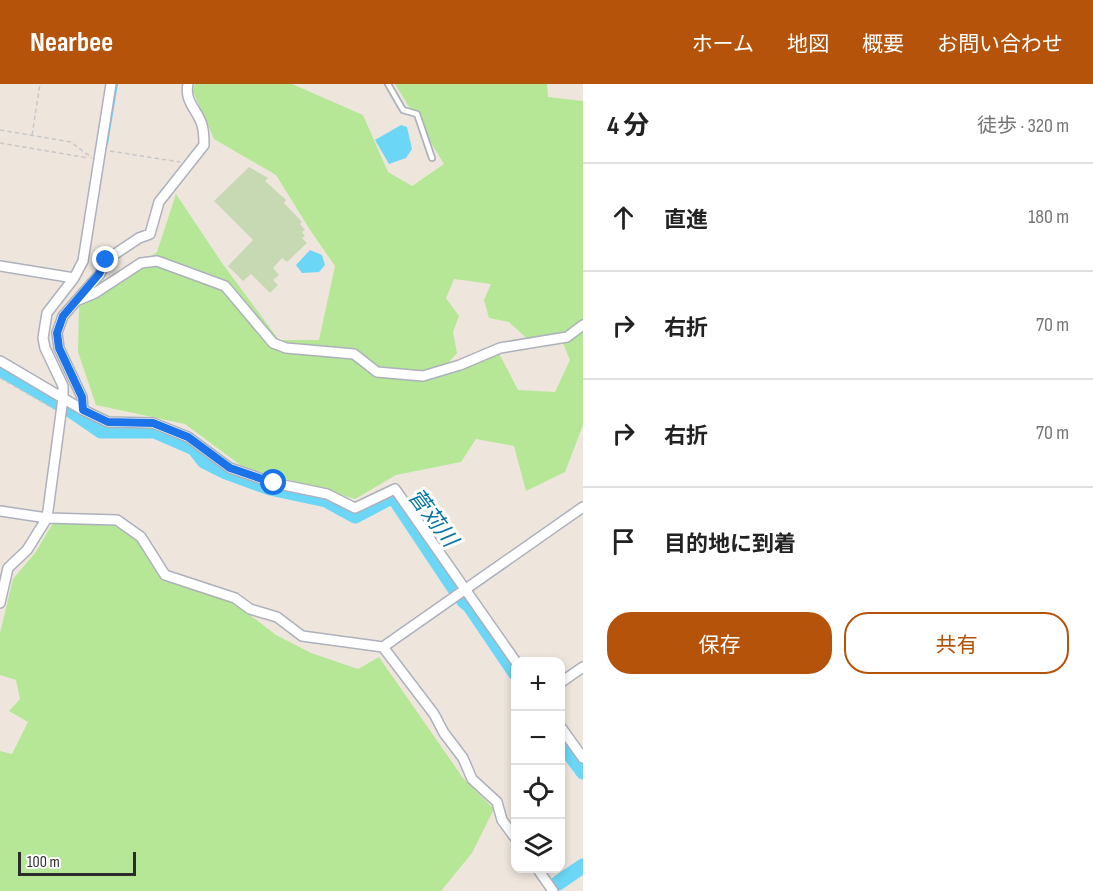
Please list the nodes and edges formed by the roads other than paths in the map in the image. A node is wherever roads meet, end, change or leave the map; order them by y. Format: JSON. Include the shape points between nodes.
{"nodes":[{"id":1,"x":111,"y":84,"type":"edge"},
{"id":2,"x":188,"y":84,"type":"edge"},
{"id":3,"x":388,"y":84,"type":"edge"},
{"id":4,"x":432,"y":159,"type":"dead end"},
{"id":5,"x":0,"y":266,"type":"edge"},
{"id":6,"x":74,"y":278,"type":"junction"},
{"id":7,"x":76,"y":301,"type":"junction"},
{"id":8,"x":583,"y":325,"type":"edge"},
{"id":9,"x":0,"y":361,"type":"edge"},
{"id":10,"x":63,"y":398,"type":"junction"},
{"id":11,"x":83,"y":410,"type":"junction"},
{"id":12,"x":583,"y":507,"type":"edge"},
{"id":13,"x":0,"y":511,"type":"edge"},
{"id":14,"x":47,"y":518,"type":"junction"},
{"id":15,"x":464,"y":589,"type":"junction"},
{"id":16,"x":0,"y":603,"type":"edge"},
{"id":17,"x":383,"y":647,"type":"junction"},
{"id":18,"x":512,"y":657,"type":"edge"},
{"id":19,"x":583,"y":667,"type":"edge"},
{"id":20,"x":565,"y":680,"type":"edge"},
{"id":21,"x":565,"y":732,"type":"edge"},
{"id":22,"x":583,"y":758,"type":"edge"},
{"id":23,"x":511,"y":832,"type":"edge"},
{"id":24,"x":540,"y":873,"type":"edge"},
{"id":25,"x":553,"y":891,"type":"edge"}],
"edges":[{"from":1,"to":6,"type":"street","via":[[83,261]]},
{"from":2,"to":7,"type":"street","via":[[190,104],[202,124],[204,145],[159,202],[150,234],[106,260]]},
{"from":3,"to":4,"type":"lane","via":[[404,110],[417,114]]},
{"from":5,"to":6,"type":"street"},
{"from":6,"to":10,"type":"street","via":[[47,313],[43,338],[63,386]]},
{"from":7,"to":8,"type":"street","via":[[141,263],[157,261],[225,286],[273,343],[286,348],[354,354],[377,372],[423,376],[501,348],[567,337]]},
{"from":7,"to":11,"type":"street","via":[[63,316],[57,333],[59,348],[82,397]]},
{"from":9,"to":10,"type":"street"},
{"from":10,"to":11,"type":"street"},
{"from":10,"to":14,"type":"street"},
{"from":11,"to":15,"type":"street","via":[[108,422],[153,423],[188,437],[230,468],[274,483],[327,494],[355,508],[395,489]]},
{"from":12,"to":15,"type":"street"},
{"from":13,"to":14,"type":"street"},
{"from":14,"to":16,"type":"street","via":[[27,550],[8,568]]},
{"from":14,"to":17,"type":"street","via":[[117,520],[141,537],[165,575],[235,598],[250,609],[277,617],[302,636]]},
{"from":15,"to":17,"type":"street"},
{"from":15,"to":18,"type":"street"},
{"from":17,"to":23,"type":"street","via":[[464,758],[472,779],[497,802],[502,820]]},
{"from":19,"to":20,"type":"street"},
{"from":21,"to":22,"type":"street"},
{"from":24,"to":25,"type":"street"}]}
